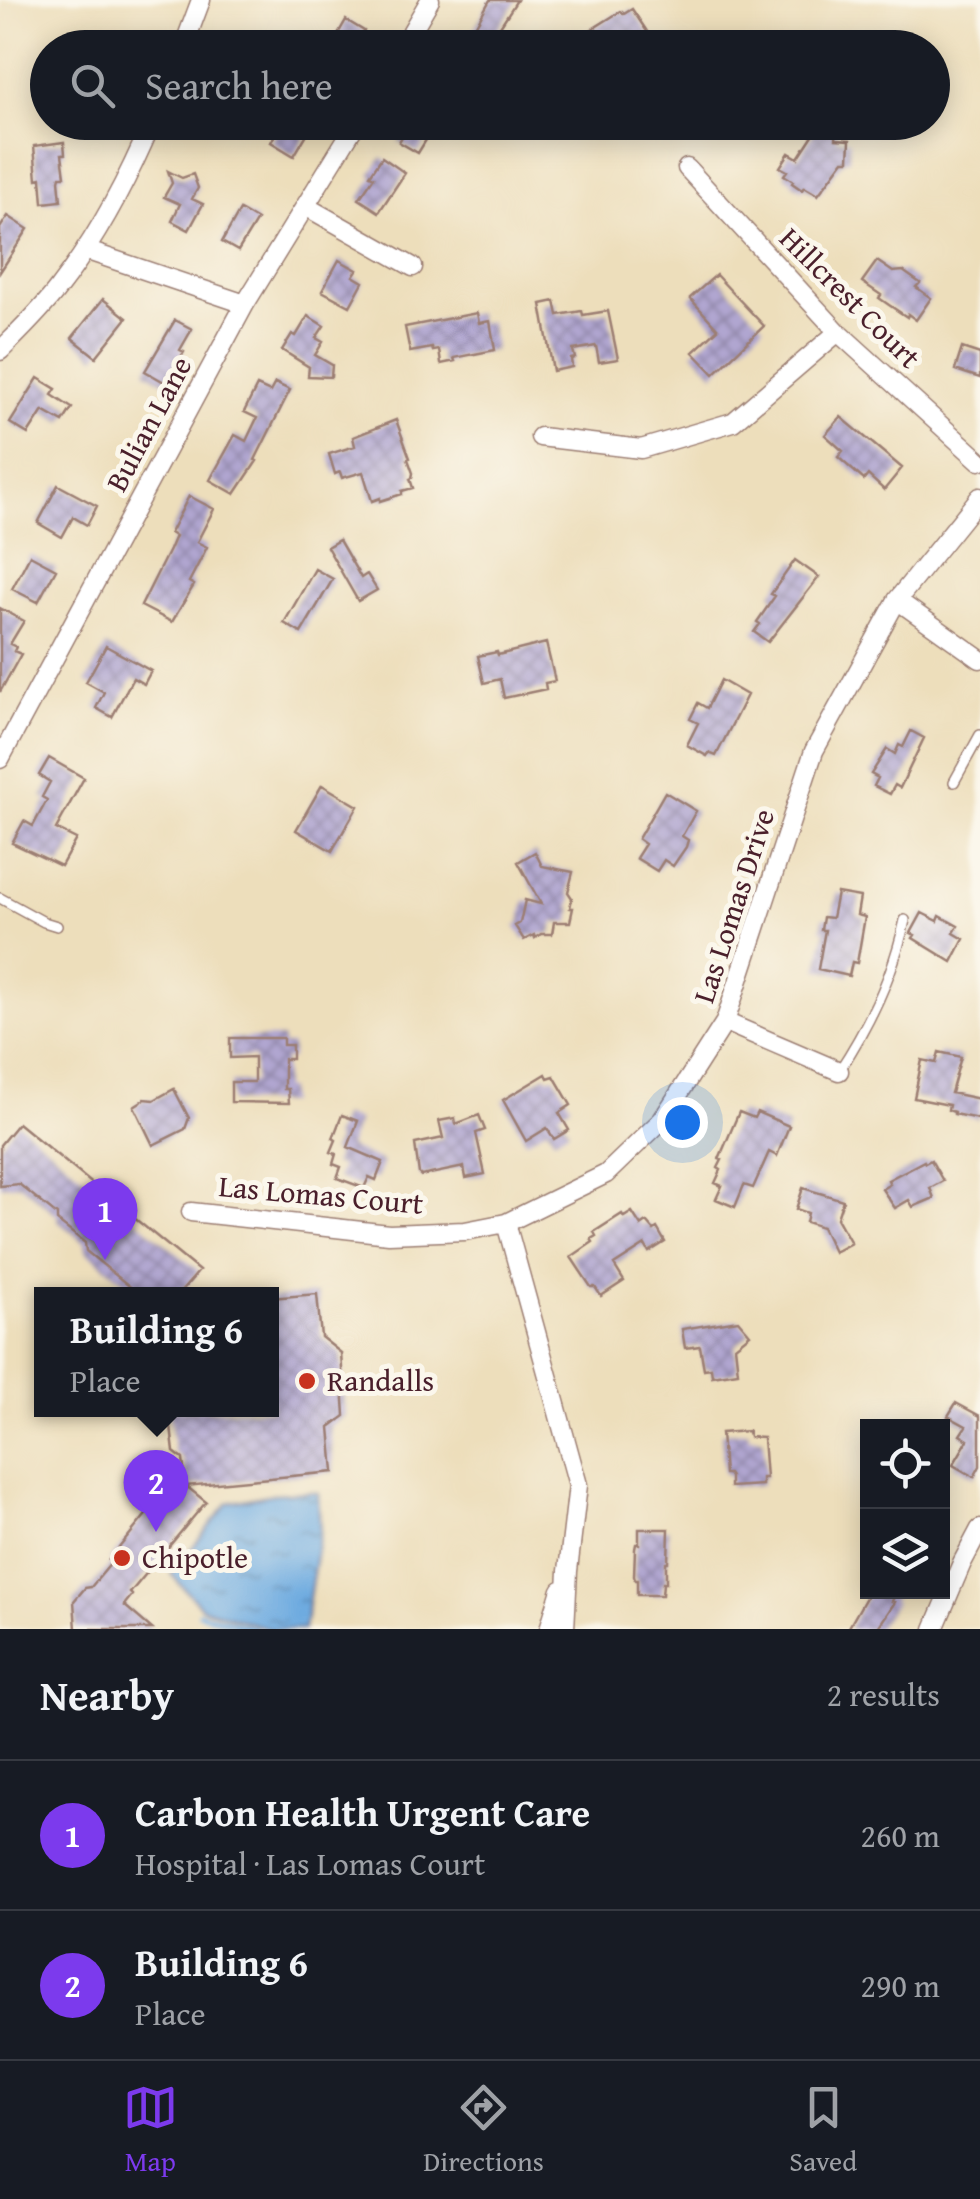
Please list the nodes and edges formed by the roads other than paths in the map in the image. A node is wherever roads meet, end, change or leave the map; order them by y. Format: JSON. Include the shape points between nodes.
{"nodes":[{"id":1,"x":201,"y":0,"type":"edge"},
{"id":2,"x":430,"y":0,"type":"edge"},
{"id":3,"x":190,"y":30,"type":"edge"},
{"id":4,"x":412,"y":30,"type":"edge"},
{"id":5,"x":144,"y":140,"type":"edge"},
{"id":6,"x":346,"y":140,"type":"edge"},
{"id":7,"x":687,"y":168,"type":"dead end"},
{"id":8,"x":307,"y":207,"type":"junction"},
{"id":9,"x":85,"y":250,"type":"junction"},
{"id":10,"x":412,"y":266,"type":"dead end"},
{"id":11,"x":245,"y":304,"type":"junction"},
{"id":12,"x":838,"y":332,"type":"junction"},
{"id":13,"x":0,"y":350,"type":"edge"},
{"id":14,"x":540,"y":437,"type":"dead end"},
{"id":15,"x":980,"y":461,"type":"edge"},
{"id":16,"x":980,"y":496,"type":"edge"},
{"id":17,"x":897,"y":600,"type":"junction"},
{"id":18,"x":980,"y":658,"type":"edge"},
{"id":19,"x":980,"y":735,"type":"edge"},
{"id":20,"x":0,"y":759,"type":"edge"},
{"id":21,"x":954,"y":782,"type":"dead end"},
{"id":22,"x":0,"y":898,"type":"edge"},
{"id":23,"x":905,"y":920,"type":"dead end"},
{"id":24,"x":57,"y":926,"type":"dead end"},
{"id":25,"x":725,"y":1022,"type":"junction"},
{"id":26,"x":839,"y":1071,"type":"joint"},
{"id":27,"x":191,"y":1212,"type":"dead end"},
{"id":28,"x":506,"y":1224,"type":"junction"},
{"id":29,"x":980,"y":1529,"type":"edge"},
{"id":30,"x":568,"y":1571,"type":"junction"},
{"id":31,"x":549,"y":1629,"type":"edge"},
{"id":32,"x":564,"y":1629,"type":"edge"},
{"id":33,"x":934,"y":1629,"type":"edge"}],
"edges":[{"from":1,"to":3,"type":"street"},
{"from":2,"to":4,"type":"street"},
{"from":5,"to":9,"type":"street"},
{"from":6,"to":8,"type":"street","name":"Bulian Lane"},
{"from":7,"to":12,"type":"street","name":"Hillcrest Court"},
{"from":8,"to":10,"type":"street"},
{"from":8,"to":11,"type":"street","name":"Bulian Lane"},
{"from":9,"to":11,"type":"street"},
{"from":9,"to":13,"type":"street"},
{"from":11,"to":20,"type":"street","name":"Bulian Lane"},
{"from":12,"to":14,"type":"street","via":[[733,422],[641,449]]},
{"from":12,"to":15,"type":"street","name":"Hillcrest Court"},
{"from":16,"to":17,"type":"street","name":"Las Lomas Drive"},
{"from":17,"to":18,"type":"street"},
{"from":17,"to":25,"type":"street","name":"Las Lomas Drive","via":[[814,751]]},
{"from":19,"to":21,"type":"lane"},
{"from":22,"to":24,"type":"lane"},
{"from":23,"to":26,"type":"lane","via":[[883,995]]},
{"from":25,"to":26,"type":"street"},
{"from":25,"to":28,"type":"street","name":"Las Lomas Drive","via":[[662,1120],[606,1174]]},
{"from":27,"to":28,"type":"street","name":"Las Lomas Court","via":[[389,1234]]},
{"from":28,"to":30,"type":"street","via":[[578,1485]]},
{"from":29,"to":33,"type":"street"},
{"from":30,"to":31,"type":"street"},
{"from":30,"to":32,"type":"street"}]}
